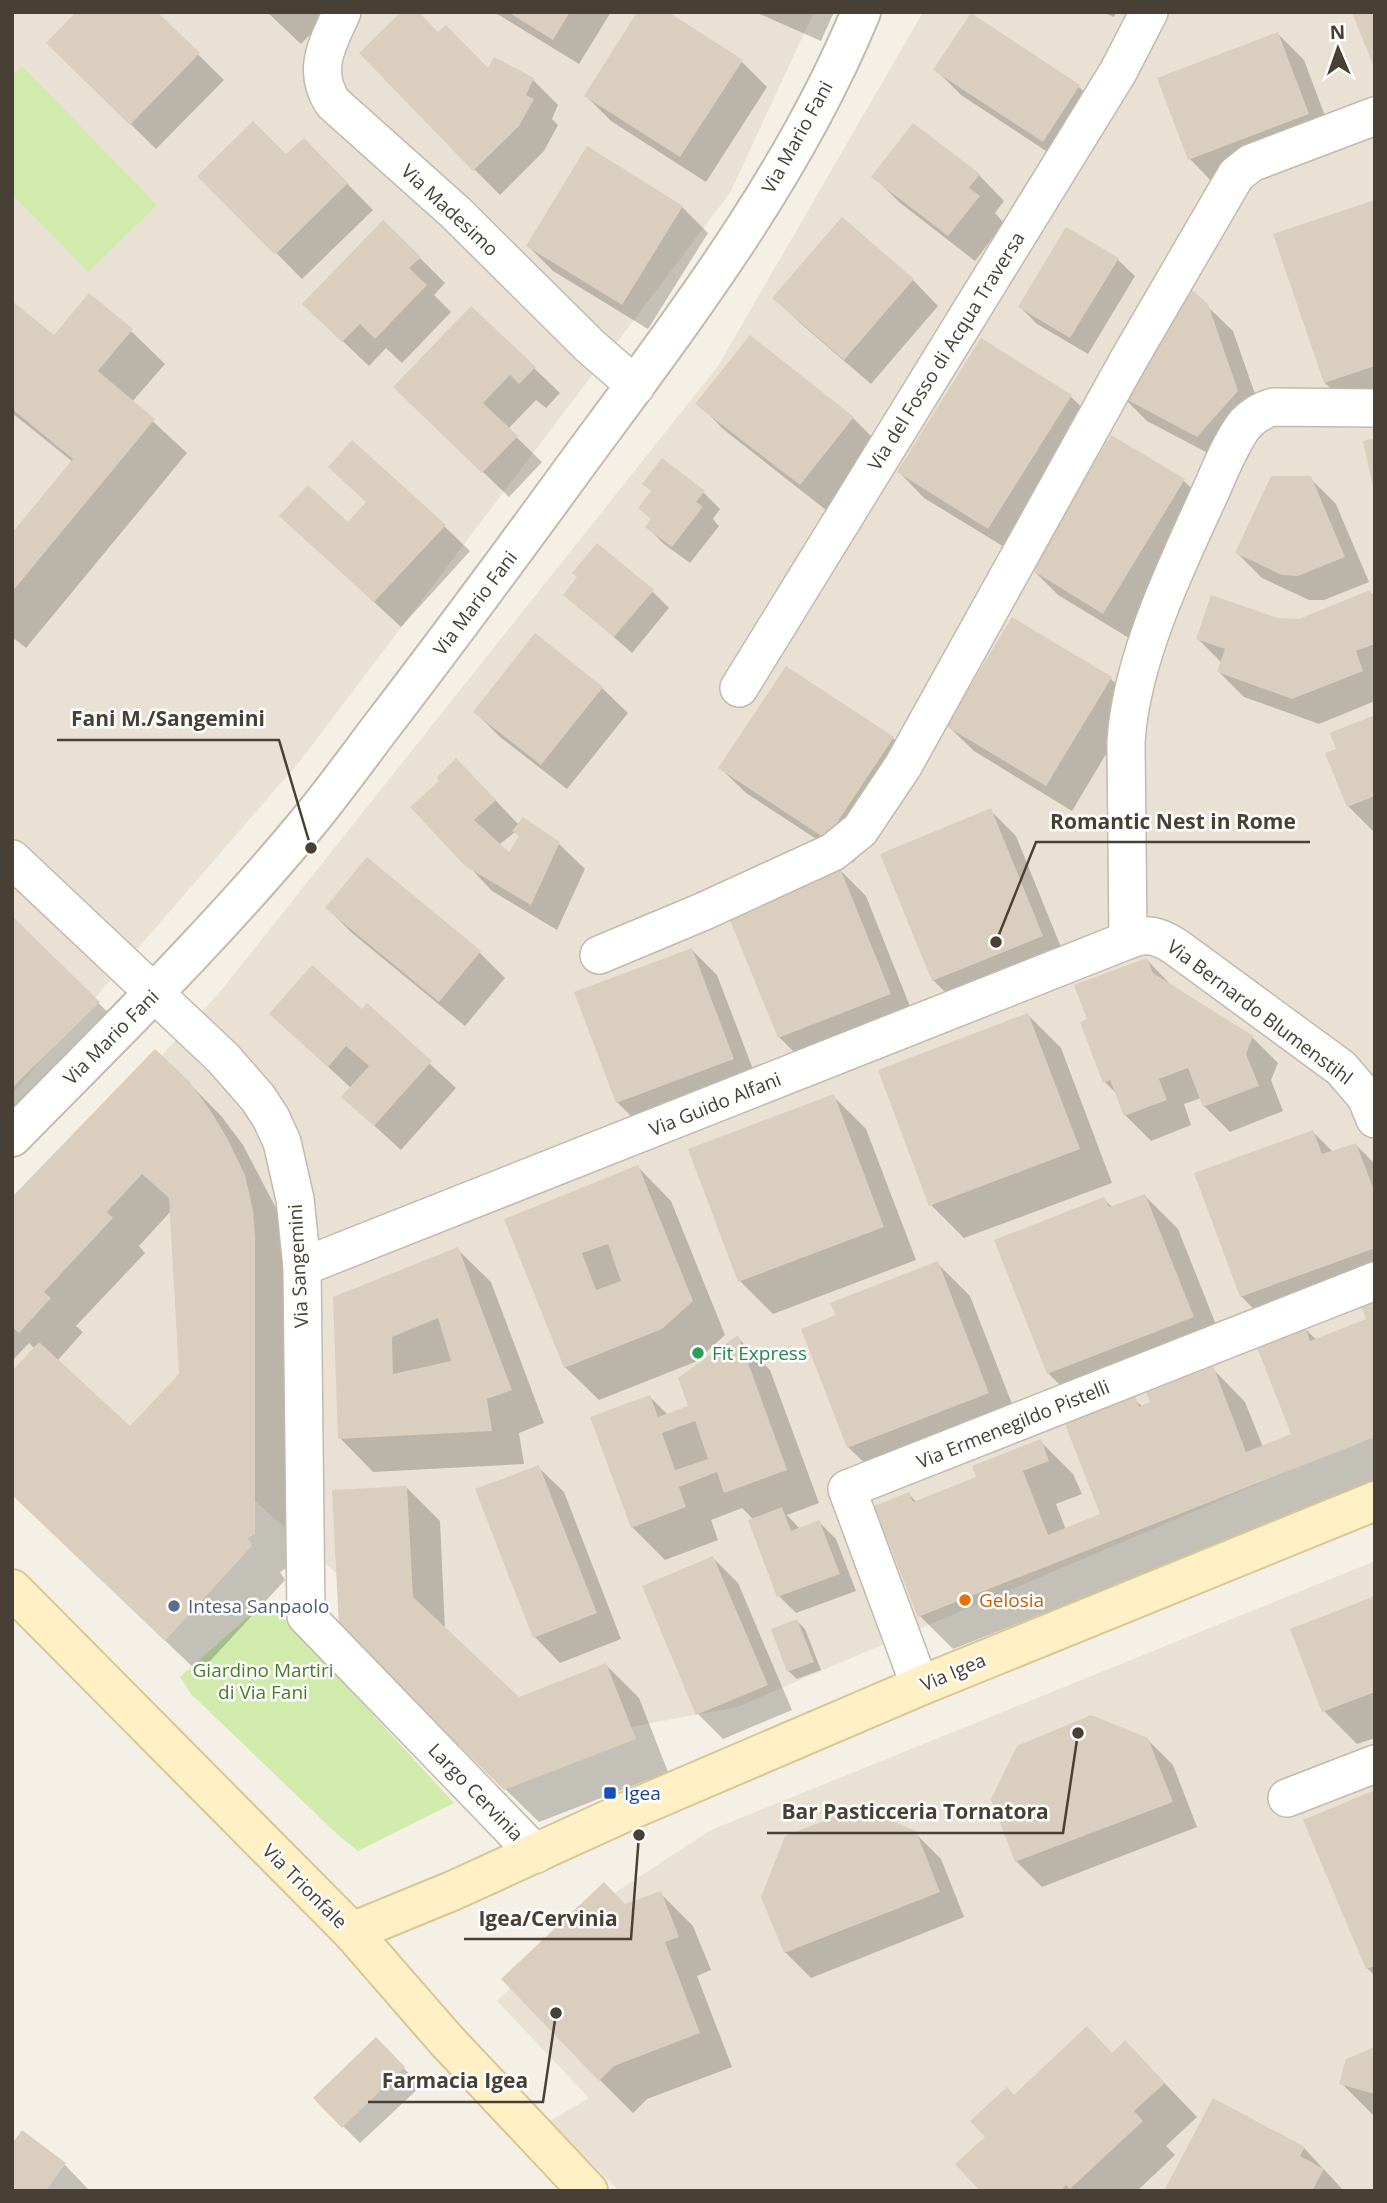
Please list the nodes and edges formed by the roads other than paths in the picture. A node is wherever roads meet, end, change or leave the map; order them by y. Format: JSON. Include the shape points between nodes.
{"nodes":[{"id":1,"x":342,"y":12,"type":"edge"},
{"id":2,"x":861,"y":12,"type":"edge"},
{"id":3,"x":1149,"y":12,"type":"edge"},
{"id":4,"x":1375,"y":116,"type":"edge"},
{"id":5,"x":636,"y":386,"type":"junction"},
{"id":6,"x":1375,"y":408,"type":"edge"},
{"id":7,"x":739,"y":688,"type":"dead end"},
{"id":8,"x":12,"y":859,"type":"edge"},
{"id":9,"x":1128,"y":940,"type":"junction"},
{"id":10,"x":598,"y":955,"type":"dead end"},
{"id":11,"x":153,"y":993,"type":"junction"},
{"id":12,"x":1375,"y":1119,"type":"edge"},
{"id":13,"x":12,"y":1137,"type":"edge"},
{"id":14,"x":302,"y":1267,"type":"junction"},
{"id":15,"x":1375,"y":1281,"type":"edge"},
{"id":16,"x":1375,"y":1501,"type":"edge"},
{"id":17,"x":12,"y":1589,"type":"edge"},
{"id":18,"x":306,"y":1616,"type":"joint"},
{"id":19,"x":920,"y":1686,"type":"junction"},
{"id":20,"x":1375,"y":1764,"type":"edge"},
{"id":21,"x":1287,"y":1798,"type":"dead end"},
{"id":22,"x":536,"y":1854,"type":"junction"},
{"id":23,"x":352,"y":1932,"type":"junction"},
{"id":24,"x":588,"y":2191,"type":"edge"}],
"edges":[{"from":1,"to":5,"type":"street","name":"Via Madesimo","via":[[322,60],[324,83],[333,103],[456,213]]},
{"from":2,"to":5,"type":"street","name":"Via Mario Fani","via":[[777,177]]},
{"from":3,"to":7,"type":"street","name":"Via del Fosso di Acqua Traversa","via":[[1118,72]]},
{"from":4,"to":10,"type":"street","via":[[1251,163],[1236,175],[1117,379],[903,766],[860,830],[833,852]]},
{"from":5,"to":11,"type":"street","name":"Via Mario Fani","via":[[306,825]]},
{"from":6,"to":9,"type":"street","via":[[1281,406],[1260,411],[1242,429],[1210,494],[1145,651],[1128,719]]},
{"from":8,"to":11,"type":"street","name":"Via Sangemini"},
{"from":9,"to":12,"type":"street","name":"Via Bernardo Blumenstihl","via":[[1150,934],[1176,947],[1340,1068],[1366,1097]]},
{"from":9,"to":14,"type":"street","name":"Via Guido Alfani"},
{"from":11,"to":13,"type":"street","name":"Via Mario Fani"},
{"from":11,"to":14,"type":"street","name":"Via Sangemini","via":[[223,1058],[271,1118],[282,1142],[295,1199]]},
{"from":14,"to":18,"type":"street","name":"Via Sangemini"},
{"from":15,"to":19,"type":"street","name":"Via Ermenegildo Pistelli","via":[[846,1489]]},
{"from":16,"to":19,"type":"main road","name":"Via Igea"},
{"from":17,"to":23,"type":"main road","name":"Via Trionfale"},
{"from":18,"to":22,"type":"street","name":"Largo Cervinia"},
{"from":19,"to":22,"type":"main road","name":"Via Igea"},
{"from":20,"to":21,"type":"street"},
{"from":22,"to":23,"type":"main road","name":"Largo Cervinia"},
{"from":23,"to":24,"type":"main road","name":"Via Trionfale"}]}
